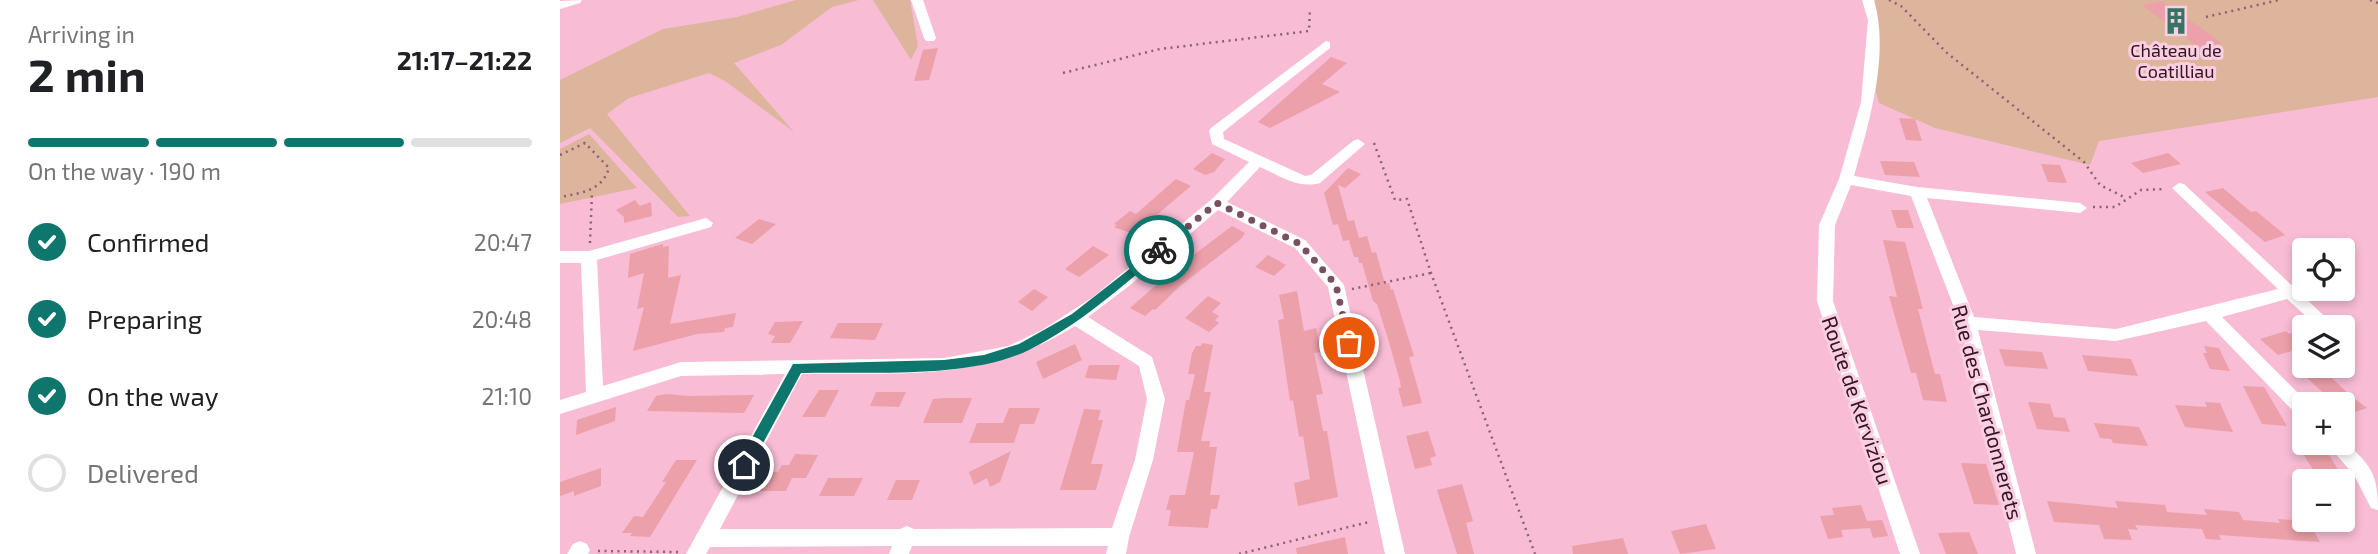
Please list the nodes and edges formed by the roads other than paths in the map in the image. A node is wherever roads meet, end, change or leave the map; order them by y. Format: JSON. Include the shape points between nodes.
{"nodes":[{"id":1,"x":576,"y":0,"type":"edge"},
{"id":2,"x":917,"y":0,"type":"edge"},
{"id":3,"x":1868,"y":0,"type":"edge"},
{"id":4,"x":560,"y":5,"type":"edge"},
{"id":5,"x":930,"y":38,"type":"dead end"},
{"id":6,"x":1326,"y":45,"type":"dead end"},
{"id":7,"x":1358,"y":144,"type":"road end"},
{"id":8,"x":1257,"y":162,"type":"junction"},
{"id":9,"x":1846,"y":179,"type":"junction"},
{"id":10,"x":2179,"y":188,"type":"road end"},
{"id":11,"x":1917,"y":192,"type":"junction"},
{"id":12,"x":1217,"y":203,"type":"junction"},
{"id":13,"x":2080,"y":208,"type":"road end"},
{"id":14,"x":706,"y":223,"type":"dead end"},
{"id":15,"x":560,"y":257,"type":"edge"},
{"id":16,"x":589,"y":257,"type":"junction"},
{"id":17,"x":2290,"y":292,"type":"junction"},
{"id":18,"x":2209,"y":314,"type":"junction"},
{"id":19,"x":2315,"y":315,"type":"edge"},
{"id":20,"x":1076,"y":318,"type":"junction"},
{"id":21,"x":1968,"y":323,"type":"junction"},
{"id":22,"x":797,"y":368,"type":"junction"},
{"id":23,"x":595,"y":394,"type":"junction"},
{"id":24,"x":2292,"y":399,"type":"edge"},
{"id":25,"x":560,"y":408,"type":"edge"},
{"id":26,"x":2347,"y":455,"type":"edge"},
{"id":27,"x":2378,"y":502,"type":"edge"},
{"id":28,"x":907,"y":535,"type":"junction"},
{"id":29,"x":1117,"y":545,"type":"edge"},
{"id":30,"x":699,"y":548,"type":"edge"},
{"id":31,"x":899,"y":554,"type":"edge"},
{"id":32,"x":1395,"y":554,"type":"edge"},
{"id":33,"x":1910,"y":554,"type":"edge"},
{"id":34,"x":2025,"y":554,"type":"edge"}],
"edges":[{"from":1,"to":4,"type":"street"},
{"from":2,"to":5,"type":"street"},
{"from":3,"to":9,"type":"street","name":"Route de Kerviziou","via":[[1874,20],[1868,102]]},
{"from":6,"to":8,"type":"street","via":[[1216,131],[1217,141]]},
{"from":7,"to":8,"type":"street","via":[[1315,180],[1303,181]]},
{"from":8,"to":12,"type":"street"},
{"from":9,"to":11,"type":"street"},
{"from":9,"to":33,"type":"street","name":"Route de Kerviziou","via":[[1828,225],[1825,301]]},
{"from":10,"to":17,"type":"street"},
{"from":11,"to":13,"type":"street"},
{"from":11,"to":21,"type":"street","name":"Rue des Chardonnerets"},
{"from":12,"to":20,"type":"street"},
{"from":12,"to":32,"type":"street","via":[[1300,244],[1336,285]]},
{"from":14,"to":16,"type":"street"},
{"from":15,"to":16,"type":"street"},
{"from":16,"to":23,"type":"street"},
{"from":17,"to":18,"type":"street"},
{"from":17,"to":19,"type":"street"},
{"from":18,"to":21,"type":"street","via":[[2116,335]]},
{"from":18,"to":24,"type":"street"},
{"from":20,"to":22,"type":"street","via":[[1023,348],[984,360]]},
{"from":20,"to":29,"type":"street","via":[[1146,362],[1156,399],[1144,460]]},
{"from":21,"to":34,"type":"street","name":"Rue des Chardonnerets"},
{"from":22,"to":23,"type":"street","via":[[681,369]]},
{"from":22,"to":30,"type":"street"},
{"from":23,"to":25,"type":"street"},
{"from":26,"to":27,"type":"street","via":[[2361,469]]},
{"from":28,"to":29,"type":"street"},
{"from":28,"to":30,"type":"street"},
{"from":28,"to":31,"type":"street"}]}
